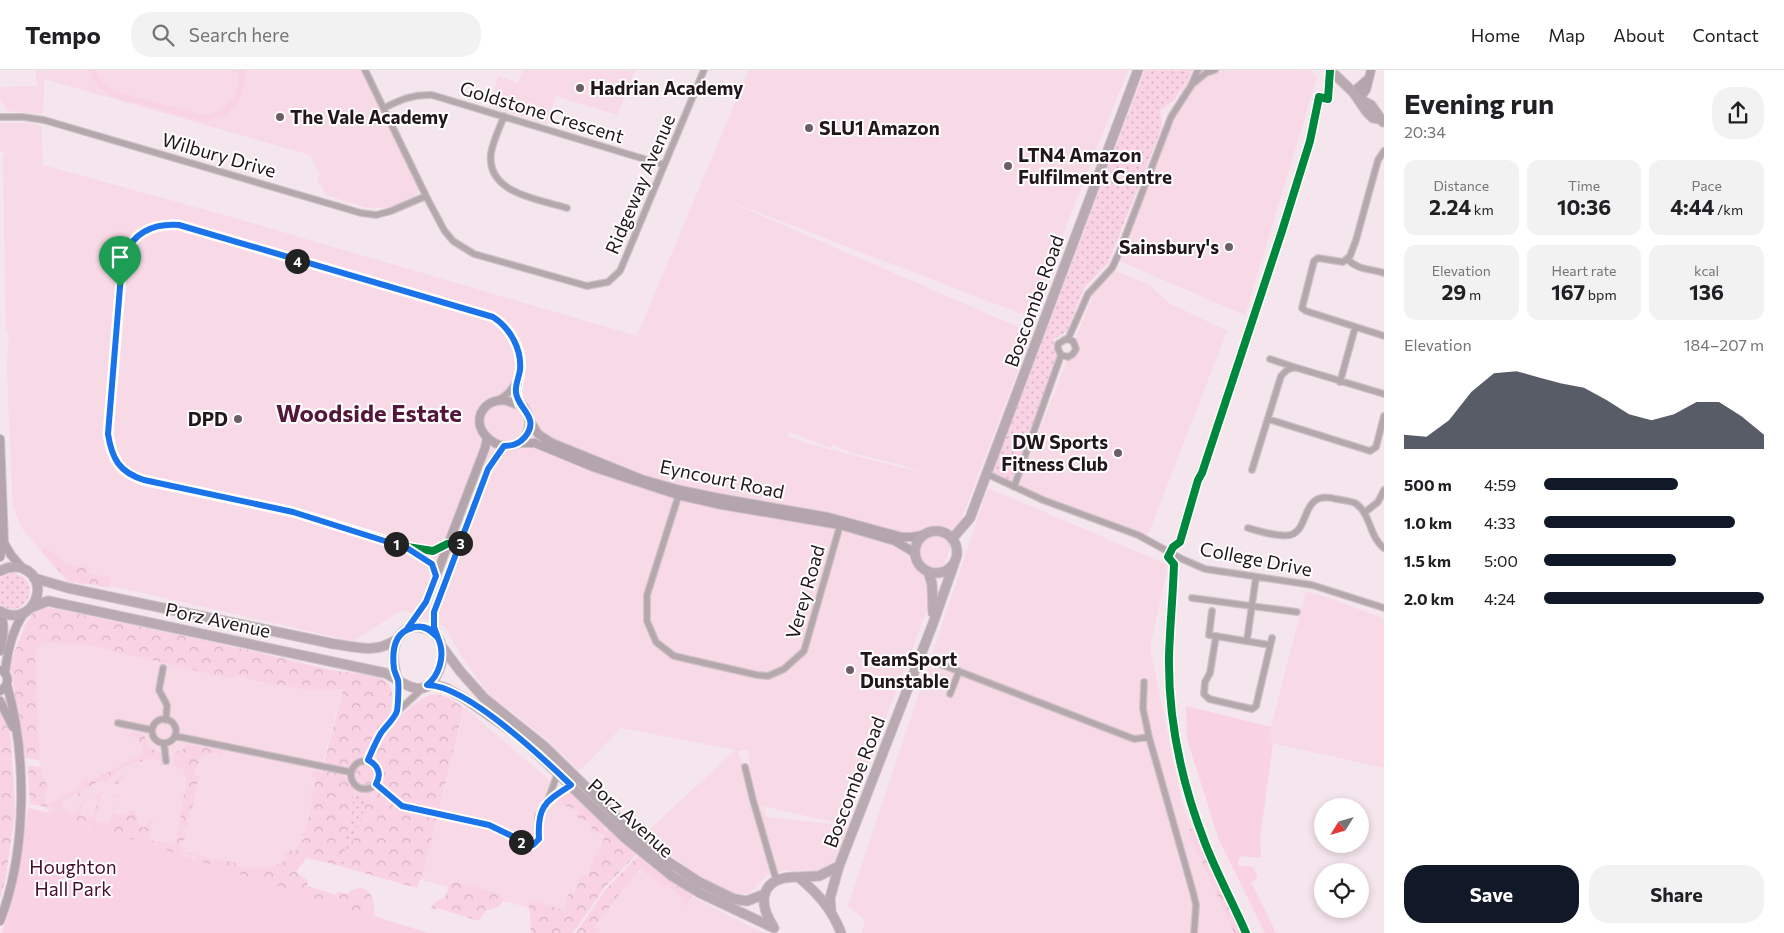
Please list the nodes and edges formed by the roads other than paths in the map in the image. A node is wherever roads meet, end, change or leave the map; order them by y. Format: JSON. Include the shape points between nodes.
{"nodes":[{"id":1,"x":365,"y":70,"type":"edge"},
{"id":2,"x":704,"y":70,"type":"edge"},
{"id":3,"x":1138,"y":70,"type":"edge"},
{"id":4,"x":1198,"y":70,"type":"edge"},
{"id":5,"x":1215,"y":70,"type":"edge"},
{"id":6,"x":1330,"y":70,"type":"edge"},
{"id":7,"x":1370,"y":74,"type":"edge"},
{"id":8,"x":1191,"y":86,"type":"junction"},
{"id":9,"x":1356,"y":95,"type":"junction"},
{"id":10,"x":384,"y":108,"type":"junction"},
{"id":11,"x":504,"y":116,"type":"junction"},
{"id":12,"x":0,"y":117,"type":"edge"},
{"id":13,"x":1382,"y":121,"type":"edge"},
{"id":14,"x":1384,"y":151,"type":"edge"},
{"id":15,"x":664,"y":164,"type":"junction"},
{"id":16,"x":426,"y":196,"type":"junction"},
{"id":17,"x":567,"y":208,"type":"dead end"},
{"id":18,"x":1347,"y":259,"type":"junction"},
{"id":19,"x":1384,"y":273,"type":"edge"},
{"id":20,"x":1355,"y":328,"type":"junction"},
{"id":21,"x":1384,"y":336,"type":"edge"},
{"id":22,"x":1068,"y":339,"type":"junction"},
{"id":23,"x":1061,"y":355,"type":"junction"},
{"id":24,"x":1270,"y":359,"type":"dead end"},
{"id":25,"x":1294,"y":367,"type":"junction"},
{"id":26,"x":518,"y":379,"type":"junction"},
{"id":27,"x":1340,"y":382,"type":"junction"},
{"id":28,"x":1384,"y":394,"type":"edge"},
{"id":29,"x":499,"y":400,"type":"junction"},
{"id":30,"x":520,"y":405,"type":"junction"},
{"id":31,"x":1384,"y":416,"type":"edge"},
{"id":32,"x":530,"y":419,"type":"junction"},
{"id":33,"x":1268,"y":419,"type":"junction"},
{"id":34,"x":487,"y":438,"type":"junction"},
{"id":35,"x":0,"y":439,"type":"edge"},
{"id":36,"x":518,"y":443,"type":"junction"},
{"id":37,"x":504,"y":446,"type":"junction"},
{"id":38,"x":1252,"y":470,"type":"dead end"},
{"id":39,"x":987,"y":474,"type":"junction"},
{"id":40,"x":1014,"y":487,"type":"junction"},
{"id":41,"x":1384,"y":490,"type":"edge"},
{"id":42,"x":679,"y":492,"type":"junction"},
{"id":43,"x":1364,"y":513,"type":"junction"},
{"id":44,"x":841,"y":522,"type":"junction"},
{"id":45,"x":1248,"y":528,"type":"dead end"},
{"id":46,"x":923,"y":536,"type":"junction"},
{"id":47,"x":952,"y":539,"type":"junction"},
{"id":48,"x":4,"y":543,"type":"junction"},
{"id":49,"x":447,"y":544,"type":"junction"},
{"id":50,"x":407,"y":548,"type":"junction"},
{"id":51,"x":1384,"y":548,"type":"edge"},
{"id":52,"x":915,"y":553,"type":"junction"},
{"id":53,"x":0,"y":557,"type":"edge"},
{"id":54,"x":954,"y":564,"type":"junction"},
{"id":55,"x":23,"y":569,"type":"junction"},
{"id":56,"x":0,"y":571,"type":"edge"},
{"id":57,"x":928,"y":571,"type":"junction"},
{"id":58,"x":436,"y":576,"type":"junction"},
{"id":59,"x":1256,"y":576,"type":"junction"},
{"id":60,"x":34,"y":578,"type":"junction"},
{"id":61,"x":1192,"y":598,"type":"dead end"},
{"id":62,"x":1251,"y":606,"type":"junction"},
{"id":63,"x":32,"y":607,"type":"junction"},
{"id":64,"x":1384,"y":608,"type":"edge"},
{"id":65,"x":1212,"y":610,"type":"dead end"},
{"id":66,"x":0,"y":612,"type":"edge"},
{"id":67,"x":1297,"y":612,"type":"dead end"},
{"id":68,"x":24,"y":613,"type":"junction"},
{"id":69,"x":932,"y":626,"type":"junction"},
{"id":70,"x":407,"y":629,"type":"junction"},
{"id":71,"x":1216,"y":636,"type":"junction"},
{"id":72,"x":438,"y":638,"type":"junction"},
{"id":73,"x":1272,"y":638,"type":"dead end"},
{"id":74,"x":396,"y":640,"type":"junction"},
{"id":75,"x":1247,"y":640,"type":"junction"},
{"id":76,"x":1270,"y":645,"type":"junction"},
{"id":77,"x":442,"y":648,"type":"junction"},
{"id":78,"x":0,"y":651,"type":"edge"},
{"id":79,"x":940,"y":664,"type":"dead end"},
{"id":80,"x":163,"y":668,"type":"dead end"},
{"id":81,"x":2,"y":671,"type":"edge"},
{"id":82,"x":959,"y":671,"type":"junction"},
{"id":83,"x":397,"y":679,"type":"junction"},
{"id":84,"x":1144,"y":682,"type":"dead end"},
{"id":85,"x":7,"y":685,"type":"junction"},
{"id":86,"x":425,"y":686,"type":"junction"},
{"id":87,"x":0,"y":691,"type":"edge"},
{"id":88,"x":950,"y":694,"type":"dead end"},
{"id":89,"x":0,"y":701,"type":"edge"},
{"id":90,"x":397,"y":712,"type":"junction"},
{"id":91,"x":166,"y":720,"type":"junction"},
{"id":92,"x":118,"y":723,"type":"dead end"},
{"id":93,"x":152,"y":730,"type":"junction"},
{"id":94,"x":175,"y":736,"type":"junction"},
{"id":95,"x":1149,"y":737,"type":"junction"},
{"id":96,"x":18,"y":740,"type":"junction"},
{"id":97,"x":164,"y":743,"type":"junction"},
{"id":98,"x":166,"y":760,"type":"dead end"},
{"id":99,"x":368,"y":760,"type":"junction"},
{"id":100,"x":745,"y":767,"type":"dead end"},
{"id":101,"x":350,"y":772,"type":"junction"},
{"id":102,"x":558,"y":772,"type":"junction"},
{"id":103,"x":376,"y":784,"type":"junction"},
{"id":104,"x":571,"y":785,"type":"junction"},
{"id":105,"x":548,"y":800,"type":"junction"},
{"id":106,"x":839,"y":866,"type":"junction"},
{"id":107,"x":798,"y":877,"type":"junction"},
{"id":108,"x":776,"y":879,"type":"junction"},
{"id":109,"x":765,"y":894,"type":"junction"},
{"id":110,"x":830,"y":911,"type":"junction"},
{"id":111,"x":0,"y":921,"type":"edge"},
{"id":112,"x":837,"y":923,"type":"junction"},
{"id":113,"x":775,"y":931,"type":"edge"},
{"id":114,"x":841,"y":933,"type":"edge"},
{"id":115,"x":847,"y":933,"type":"edge"},
{"id":116,"x":1194,"y":933,"type":"edge"}],
"edges":[{"from":1,"to":10,"type":"street","name":"Ridgeway Avenue"},
{"from":2,"to":15,"type":"street","name":"Ridgeway Avenue"},
{"from":3,"to":39,"type":"main road","name":"Boscombe Road"},
{"from":4,"to":8,"type":"street"},
{"from":5,"to":8,"type":"street"},
{"from":6,"to":9,"type":"main road"},
{"from":7,"to":9,"type":"street","via":[[1366,90]]},
{"from":8,"to":22,"type":"street","via":[[1171,117],[1112,268],[1088,294]]},
{"from":9,"to":13,"type":"main road","via":[[1371,106]]},
{"from":10,"to":11,"type":"street","name":"Goldstone Crescent","via":[[417,94],[432,95]]},
{"from":10,"to":16,"type":"street","name":"Ridgeway Avenue"},
{"from":11,"to":15,"type":"street","name":"Goldstone Crescent"},
{"from":11,"to":17,"type":"street","via":[[491,153],[492,169],[500,182],[512,191]]},
{"from":12,"to":16,"type":"street","name":"Wilbury Drive","via":[[23,116],[44,120],[361,213],[376,215]]},
{"from":14,"to":18,"type":"street","via":[[1378,160],[1356,240]]},
{"from":15,"to":16,"type":"street","name":"Ridgeway Avenue","via":[[620,271],[608,282],[597,285],[587,286],[464,249],[444,230]]},
{"from":18,"to":19,"type":"street","via":[[1361,269]]},
{"from":18,"to":20,"type":"street","via":[[1343,262],[1318,258],[1314,261],[1302,308]]},
{"from":20,"to":21,"type":"street"},
{"from":20,"to":27,"type":"street"},
{"from":22,"to":23,"type":"street","via":[[1058,344]]},
{"from":22,"to":23,"type":"street","via":[[1074,343],[1075,351],[1068,357]]},
{"from":23,"to":40,"type":"street"},
{"from":24,"to":25,"type":"street"},
{"from":25,"to":27,"type":"street"},
{"from":25,"to":33,"type":"street","via":[[1281,376]]},
{"from":26,"to":29,"type":"street"},
{"from":26,"to":30,"type":"street","via":[[516,391]]},
{"from":26,"to":50,"type":"street","via":[[518,350],[506,326],[493,317],[179,225],[154,226],[128,247],[122,267],[108,434],[111,453],[120,467],[144,480],[293,512]]},
{"from":27,"to":28,"type":"street"},
{"from":29,"to":30,"type":"street"},
{"from":29,"to":34,"type":"street","via":[[488,404],[481,414],[481,429]]},
{"from":30,"to":32,"type":"street"},
{"from":31,"to":33,"type":"street","via":[[1376,447],[1370,451]]},
{"from":32,"to":36,"type":"street","via":[[528,432]]},
{"from":32,"to":42,"type":"street","name":"Eyncourt Road","via":[[538,434],[552,443]]},
{"from":33,"to":38,"type":"street"},
{"from":34,"to":37,"type":"street"},
{"from":34,"to":49,"type":"street"},
{"from":35,"to":48,"type":"street"},
{"from":36,"to":37,"type":"street"},
{"from":36,"to":42,"type":"street","name":"Eyncourt Road","via":[[535,443],[602,470]]},
{"from":37,"to":72,"type":"street","via":[[488,469],[434,612]]},
{"from":39,"to":40,"type":"street","name":"College Drive"},
{"from":39,"to":47,"type":"main road","name":"Boscombe Road","via":[[970,518]]},
{"from":40,"to":59,"type":"street","name":"College Drive","via":[[1138,535],[1205,568]]},
{"from":41,"to":43,"type":"street","via":[[1378,502]]},
{"from":42,"to":44,"type":"street","name":"Eyncourt Road","via":[[722,505]]},
{"from":42,"to":44,"type":"street","name":"Verey Road","via":[[647,595],[647,621],[656,642],[674,656],[758,675],[775,674],[804,651]]},
{"from":43,"to":45,"type":"street","via":[[1354,503],[1328,497],[1311,505],[1294,534],[1286,536]]},
{"from":43,"to":51,"type":"street"},
{"from":44,"to":46,"type":"street","name":"Eyncourt Road","via":[[902,536]]},
{"from":44,"to":52,"type":"street","name":"Eyncourt Road","via":[[894,541]]},
{"from":46,"to":47,"type":"main road","via":[[935,531]]},
{"from":46,"to":52,"type":"main road","via":[[918,540]]},
{"from":47,"to":54,"type":"main road","via":[[957,551]]},
{"from":48,"to":53,"type":"street"},
{"from":48,"to":55,"type":"street"},
{"from":49,"to":50,"type":"street","via":[[433,551]]},
{"from":49,"to":58,"type":"street"},
{"from":50,"to":58,"type":"street","via":[[432,564]]},
{"from":52,"to":57,"type":"main road","via":[[922,567]]},
{"from":54,"to":57,"type":"main road","via":[[942,572]]},
{"from":54,"to":69,"type":"main road","name":"Boscombe Road"},
{"from":55,"to":56,"type":"main road","via":[[10,567]]},
{"from":55,"to":60,"type":"main road"},
{"from":57,"to":69,"type":"main road","name":"Boscombe Road","via":[[932,584]]},
{"from":58,"to":70,"type":"street","via":[[426,602]]},
{"from":59,"to":62,"type":"street"},
{"from":59,"to":64,"type":"street","name":"College Drive","via":[[1312,585]]},
{"from":60,"to":63,"type":"main road","via":[[38,590]]},
{"from":60,"to":74,"type":"main road","name":"Porz Avenue","via":[[334,644],[370,649],[384,647]]},
{"from":61,"to":62,"type":"street"},
{"from":62,"to":67,"type":"street"},
{"from":62,"to":75,"type":"street"},
{"from":63,"to":68,"type":"main road"},
{"from":63,"to":83,"type":"main road","name":"Porz Avenue","via":[[48,601],[385,673]]},
{"from":65,"to":71,"type":"street","via":[[1209,635]]},
{"from":66,"to":68,"type":"main road","via":[[11,616]]},
{"from":66,"to":78,"type":"street","via":[[4,631]]},
{"from":68,"to":81,"type":"street"},
{"from":69,"to":106,"type":"main road","name":"Boscombe Road"},
{"from":70,"to":72,"type":"main road","via":[[426,628]]},
{"from":70,"to":74,"type":"main road"},
{"from":71,"to":75,"type":"street"},
{"from":71,"to":76,"type":"street","via":[[1204,694],[1208,699],[1252,709],[1256,706]]},
{"from":72,"to":77,"type":"main road"},
{"from":73,"to":76,"type":"street"},
{"from":74,"to":83,"type":"main road","via":[[394,670]]},
{"from":75,"to":76,"type":"street"},
{"from":77,"to":86,"type":"main road","via":[[439,670],[434,680]]},
{"from":77,"to":109,"type":"main road","name":"Porz Avenue","via":[[484,698],[544,746],[637,837],[667,861],[734,899],[748,901]]},
{"from":79,"to":82,"type":"street"},
{"from":80,"to":91,"type":"street","via":[[159,690],[168,705]]},
{"from":81,"to":85,"type":"street","via":[[7,676]]},
{"from":82,"to":88,"type":"street"},
{"from":82,"to":95,"type":"street","via":[[1134,738]]},
{"from":83,"to":86,"type":"main road","via":[[407,686]]},
{"from":83,"to":90,"type":"street"},
{"from":84,"to":95,"type":"street","via":[[1143,709]]},
{"from":85,"to":87,"type":"street"},
{"from":85,"to":96,"type":"street"},
{"from":86,"to":90,"type":"street"},
{"from":86,"to":102,"type":"main road","name":"Porz Avenue","via":[[446,688],[491,716]]},
{"from":89,"to":96,"type":"street"},
{"from":90,"to":99,"type":"street","via":[[380,735]]},
{"from":91,"to":93,"type":"street","via":[[158,721]]},
{"from":91,"to":94,"type":"street","via":[[174,726]]},
{"from":92,"to":93,"type":"street"},
{"from":93,"to":97,"type":"street","via":[[154,738]]},
{"from":94,"to":97,"type":"street"},
{"from":94,"to":101,"type":"street"},
{"from":95,"to":116,"type":"street","via":[[1194,892]]},
{"from":96,"to":111,"type":"street","via":[[21,801],[17,855],[11,890]]},
{"from":97,"to":98,"type":"street"},
{"from":99,"to":101,"type":"street","via":[[355,764]]},
{"from":99,"to":103,"type":"street","via":[[378,770]]},
{"from":100,"to":108,"type":"street"},
{"from":101,"to":103,"type":"street","via":[[352,782],[359,788],[368,789]]},
{"from":102,"to":104,"type":"main road","name":"Porz Avenue"},
{"from":102,"to":105,"type":"street"},
{"from":103,"to":105,"type":"street","via":[[402,806],[489,825],[533,845],[539,839],[538,816]]},
{"from":104,"to":105,"type":"street"},
{"from":104,"to":113,"type":"main road","name":"Porz Avenue","via":[[625,838],[672,876]]},
{"from":106,"to":107,"type":"main road","name":"Boscombe Road","via":[[819,876]]},
{"from":106,"to":110,"type":"main road","name":"Boscombe Road","via":[[830,898]]},
{"from":107,"to":108,"type":"main road","name":"Boscombe Road"},
{"from":107,"to":110,"type":"main road"},
{"from":108,"to":109,"type":"main road"},
{"from":109,"to":113,"type":"main road","via":[[766,915]]},
{"from":110,"to":112,"type":"main road"},
{"from":112,"to":114,"type":"main road"},
{"from":112,"to":115,"type":"street"}]}
